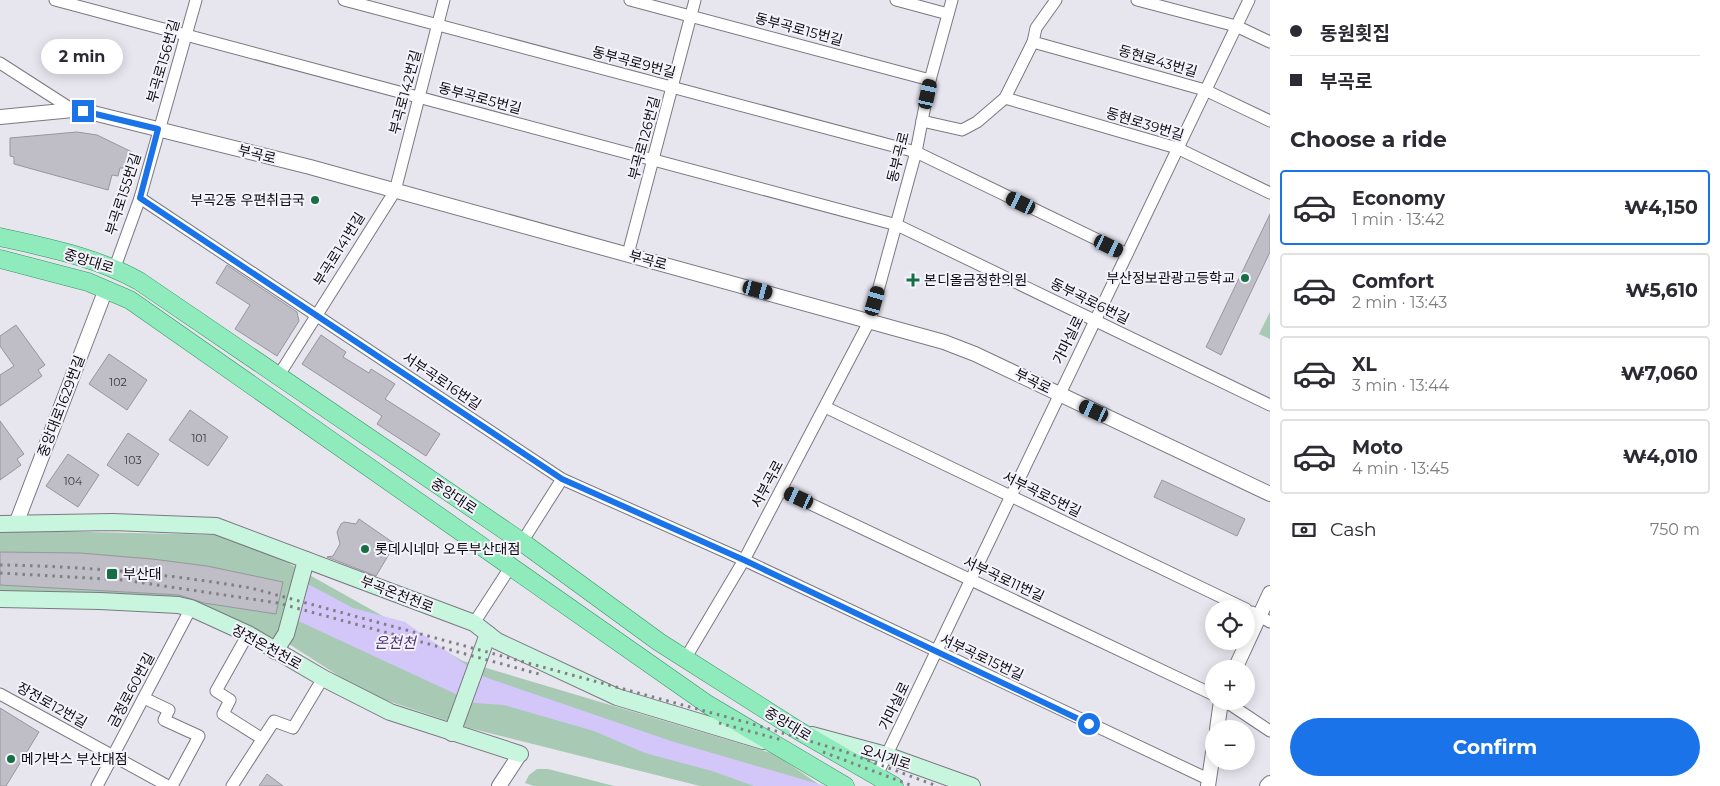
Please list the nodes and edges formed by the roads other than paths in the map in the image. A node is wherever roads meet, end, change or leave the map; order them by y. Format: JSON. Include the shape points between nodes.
{"nodes":[{"id":1,"x":55,"y":0,"type":"edge"},
{"id":2,"x":196,"y":0,"type":"edge"},
{"id":3,"x":344,"y":0,"type":"edge"},
{"id":4,"x":444,"y":0,"type":"edge"},
{"id":5,"x":630,"y":0,"type":"edge"},
{"id":6,"x":695,"y":0,"type":"edge"},
{"id":7,"x":896,"y":0,"type":"edge"},
{"id":8,"x":952,"y":0,"type":"edge"},
{"id":9,"x":1056,"y":0,"type":"edge"},
{"id":10,"x":1136,"y":0,"type":"edge"},
{"id":11,"x":1249,"y":0,"type":"edge"},
{"id":12,"x":948,"y":14,"type":"junction"},
{"id":13,"x":691,"y":16,"type":"junction"},
{"id":14,"x":438,"y":25,"type":"junction"},
{"id":15,"x":1236,"y":26,"type":"junction"},
{"id":16,"x":186,"y":35,"type":"junction"},
{"id":17,"x":1033,"y":42,"type":"junction"},
{"id":18,"x":1270,"y":42,"type":"edge"},
{"id":19,"x":0,"y":63,"type":"edge"},
{"id":20,"x":930,"y":80,"type":"junction"},
{"id":21,"x":672,"y":87,"type":"junction"},
{"id":22,"x":1206,"y":90,"type":"junction"},
{"id":23,"x":419,"y":97,"type":"junction"},
{"id":24,"x":1005,"y":98,"type":"junction"},
{"id":25,"x":73,"y":110,"type":"junction"},
{"id":26,"x":0,"y":117,"type":"edge"},
{"id":27,"x":922,"y":121,"type":"junction"},
{"id":28,"x":1270,"y":121,"type":"edge"},
{"id":29,"x":158,"y":129,"type":"junction"},
{"id":30,"x":1177,"y":148,"type":"junction"},
{"id":31,"x":916,"y":152,"type":"junction"},
{"id":32,"x":653,"y":160,"type":"junction"},
{"id":33,"x":394,"y":191,"type":"junction"},
{"id":34,"x":1270,"y":192,"type":"edge"},
{"id":35,"x":140,"y":198,"type":"junction"},
{"id":36,"x":897,"y":225,"type":"junction"},
{"id":37,"x":0,"y":236,"type":"edge"},
{"id":38,"x":628,"y":254,"type":"junction"},
{"id":39,"x":1126,"y":254,"type":"junction"},
{"id":40,"x":0,"y":259,"type":"edge"},
{"id":41,"x":115,"y":267,"type":"junction"},
{"id":42,"x":106,"y":289,"type":"junction"},
{"id":43,"x":316,"y":315,"type":"junction"},
{"id":44,"x":870,"y":320,"type":"junction"},
{"id":45,"x":1095,"y":320,"type":"junction"},
{"id":46,"x":279,"y":375,"type":"junction"},
{"id":47,"x":1059,"y":394,"type":"junction"},
{"id":48,"x":1270,"y":405,"type":"edge"},
{"id":49,"x":825,"y":407,"type":"junction"},
{"id":50,"x":562,"y":479,"type":"junction"},
{"id":51,"x":781,"y":490,"type":"junction"},
{"id":52,"x":1270,"y":494,"type":"edge"},
{"id":53,"x":1011,"y":496,"type":"junction"},
{"id":54,"x":8,"y":524,"type":"edge"},
{"id":55,"x":522,"y":542,"type":"junction"},
{"id":56,"x":744,"y":560,"type":"junction"},
{"id":57,"x":305,"y":564,"type":"junction"},
{"id":58,"x":511,"y":566,"type":"junction"},
{"id":59,"x":972,"y":580,"type":"junction"},
{"id":60,"x":1270,"y":594,"type":"edge"},
{"id":61,"x":0,"y":600,"type":"edge"},
{"id":62,"x":1227,"y":600,"type":"edge"},
{"id":63,"x":191,"y":608,"type":"junction"},
{"id":64,"x":1265,"y":619,"type":"edge"},
{"id":65,"x":474,"y":623,"type":"junction"},
{"id":66,"x":248,"y":634,"type":"junction"},
{"id":67,"x":487,"y":637,"type":"junction"},
{"id":68,"x":275,"y":651,"type":"junction"},
{"id":69,"x":936,"y":652,"type":"junction"},
{"id":70,"x":685,"y":659,"type":"junction"},
{"id":71,"x":1240,"y":660,"type":"edge"},
{"id":72,"x":323,"y":678,"type":"junction"},
{"id":73,"x":1205,"y":691,"type":"edge"},
{"id":74,"x":0,"y":694,"type":"edge"},
{"id":75,"x":144,"y":698,"type":"junction"},
{"id":76,"x":1239,"y":710,"type":"edge"},
{"id":77,"x":454,"y":727,"type":"junction"},
{"id":78,"x":1270,"y":730,"type":"edge"},
{"id":79,"x":799,"y":731,"type":"junction"},
{"id":80,"x":261,"y":738,"type":"junction"},
{"id":81,"x":776,"y":745,"type":"junction"},
{"id":82,"x":520,"y":754,"type":"joint"},
{"id":83,"x":886,"y":755,"type":"junction"},
{"id":84,"x":113,"y":756,"type":"junction"},
{"id":85,"x":1210,"y":770,"type":"edge"},
{"id":86,"x":877,"y":775,"type":"junction"},
{"id":87,"x":1208,"y":783,"type":"edge"},
{"id":88,"x":1270,"y":783,"type":"edge"},
{"id":89,"x":98,"y":786,"type":"edge"},
{"id":90,"x":168,"y":786,"type":"edge"},
{"id":91,"x":172,"y":786,"type":"edge"},
{"id":92,"x":232,"y":786,"type":"edge"},
{"id":93,"x":499,"y":786,"type":"edge"},
{"id":94,"x":845,"y":786,"type":"edge"},
{"id":95,"x":894,"y":786,"type":"edge"},
{"id":96,"x":972,"y":786,"type":"edge"},
{"id":97,"x":1267,"y":786,"type":"edge"}],
"edges":[{"from":1,"to":16,"type":"street","name":"동부곡로5번길"},
{"from":2,"to":16,"type":"street","name":"부곡로156번길"},
{"from":3,"to":14,"type":"street","name":"동부곡로9번길"},
{"from":4,"to":14,"type":"street","name":"부곡로142번길"},
{"from":5,"to":13,"type":"street","name":"동부곡로15번길"},
{"from":6,"to":13,"type":"street","name":"부곡로126번길"},
{"from":7,"to":12,"type":"street"},
{"from":8,"to":12,"type":"street","name":"동부곡로"},
{"from":9,"to":17,"type":"street","via":[[1036,28]]},
{"from":10,"to":15,"type":"street"},
{"from":11,"to":15,"type":"street","name":"가마실로"},
{"from":12,"to":20,"type":"street","name":"동부곡로"},
{"from":13,"to":20,"type":"street","name":"동부곡로15번길"},
{"from":13,"to":21,"type":"street","name":"부곡로126번길"},
{"from":14,"to":21,"type":"street","name":"동부곡로9번길"},
{"from":14,"to":23,"type":"street","name":"부곡로142번길"},
{"from":15,"to":18,"type":"street"},
{"from":15,"to":22,"type":"street","name":"가마실로"},
{"from":16,"to":23,"type":"street","name":"동부곡로5번길"},
{"from":16,"to":29,"type":"street","name":"부곡로156번길"},
{"from":17,"to":22,"type":"street","name":"동현로43번길"},
{"from":17,"to":24,"type":"street"},
{"from":19,"to":25,"type":"street"},
{"from":20,"to":27,"type":"street","name":"동부곡로"},
{"from":21,"to":31,"type":"street","name":"동부곡로9번길"},
{"from":21,"to":32,"type":"street","name":"부곡로126번길"},
{"from":22,"to":28,"type":"street","name":"동현로43번길"},
{"from":22,"to":30,"type":"street","name":"가마실로"},
{"from":23,"to":32,"type":"street","name":"동부곡로5번길"},
{"from":23,"to":33,"type":"street","name":"부곡로142번길"},
{"from":24,"to":27,"type":"street","via":[[977,122],[962,130]]},
{"from":24,"to":30,"type":"street","name":"동현로39번길"},
{"from":25,"to":26,"type":"street","name":"부곡로"},
{"from":25,"to":29,"type":"street","name":"부곡로"},
{"from":27,"to":31,"type":"street","name":"동부곡로"},
{"from":29,"to":33,"type":"street","name":"부곡로"},
{"from":29,"to":35,"type":"street","name":"부곡로155번길"},
{"from":30,"to":34,"type":"street","name":"동현로39번길"},
{"from":30,"to":39,"type":"street","name":"가마실로"},
{"from":31,"to":36,"type":"street","name":"동부곡로"},
{"from":31,"to":39,"type":"street","name":"동부곡로9번길"},
{"from":32,"to":36,"type":"street","name":"동부곡로5번길"},
{"from":32,"to":38,"type":"street","name":"부곡로126번길"},
{"from":33,"to":38,"type":"street","name":"부곡로"},
{"from":33,"to":43,"type":"street","name":"부곡로141번길"},
{"from":35,"to":41,"type":"street","name":"부곡로155번길"},
{"from":35,"to":43,"type":"street","name":"서부곡로16번길"},
{"from":36,"to":44,"type":"street","name":"동부곡로"},
{"from":36,"to":45,"type":"street","name":"동부곡로6번길"},
{"from":37,"to":41,"type":"main road","name":"중앙대로"},
{"from":38,"to":44,"type":"street","name":"부곡로"},
{"from":39,"to":45,"type":"street","name":"가마실로"},
{"from":40,"to":42,"type":"main road","name":"중앙대로"},
{"from":41,"to":46,"type":"main road","name":"중앙대로"},
{"from":42,"to":54,"type":"street","name":"중앙대로1629번길"},
{"from":42,"to":58,"type":"main road","name":"중앙대로","via":[[130,300]]},
{"from":43,"to":46,"type":"street","name":"부곡로141번길"},
{"from":43,"to":50,"type":"street","name":"서부곡로16번길"},
{"from":44,"to":47,"type":"street","name":"부곡로","via":[[975,354]]},
{"from":44,"to":49,"type":"street","name":"서부곡로"},
{"from":45,"to":47,"type":"street","name":"가마실로"},
{"from":45,"to":48,"type":"street","name":"동부곡로6번길"},
{"from":46,"to":55,"type":"main road","name":"중앙대로"},
{"from":47,"to":52,"type":"street","name":"부곡로"},
{"from":47,"to":53,"type":"street","name":"가마실로"},
{"from":49,"to":51,"type":"street","name":"서부곡로"},
{"from":49,"to":53,"type":"street","name":"서부곡로5번길"},
{"from":50,"to":55,"type":"street"},
{"from":50,"to":56,"type":"street","name":"서부곡로16번길"},
{"from":51,"to":56,"type":"street","name":"서부곡로"},
{"from":51,"to":59,"type":"street","name":"서부곡로11번길"},
{"from":53,"to":59,"type":"street","name":"가마실로"},
{"from":53,"to":62,"type":"street","name":"서부곡로5번길"},
{"from":54,"to":57,"type":"main road","name":"부곡온천천로","via":[[112,522],[216,526]]},
{"from":55,"to":70,"type":"main road","name":"중앙대로"},
{"from":56,"to":69,"type":"street","name":"서부곡로15번길"},
{"from":56,"to":70,"type":"street","name":"서부곡로"},
{"from":57,"to":65,"type":"main road","name":"부곡온천천로"},
{"from":57,"to":68,"type":"main road","via":[[286,634]]},
{"from":58,"to":65,"type":"street"},
{"from":58,"to":81,"type":"main road","name":"중앙대로","via":[[707,704]]},
{"from":59,"to":69,"type":"street","name":"가마실로"},
{"from":59,"to":73,"type":"street","name":"서부곡로11번길"},
{"from":60,"to":64,"type":"street"},
{"from":61,"to":63,"type":"main road","name":"장전온천천로","via":[[100,601]]},
{"from":63,"to":66,"type":"main road","name":"장전온천천로"},
{"from":63,"to":75,"type":"street","name":"금정로60번길"},
{"from":64,"to":71,"type":"street"},
{"from":65,"to":67,"type":"main road","name":"부곡온천천로"},
{"from":66,"to":68,"type":"main road","name":"장전온천천로"},
{"from":66,"to":80,"type":"street","via":[[216,691],[230,700],[223,714]]},
{"from":67,"to":77,"type":"main road"},
{"from":67,"to":81,"type":"main road","name":"부곡온천천로","via":[[617,697]]},
{"from":68,"to":72,"type":"main road","name":"장전온천천로"},
{"from":69,"to":83,"type":"street","name":"가마실로"},
{"from":69,"to":87,"type":"street","name":"서부곡로15번길"},
{"from":70,"to":79,"type":"main road","name":"중앙대로"},
{"from":72,"to":77,"type":"main road","name":"장전온천천로","via":[[390,712]]},
{"from":72,"to":80,"type":"street","via":[[293,728],[274,721]]},
{"from":74,"to":84,"type":"street","name":"장전로12번길"},
{"from":75,"to":84,"type":"street","name":"금정로60번길"},
{"from":75,"to":91,"type":"street","via":[[169,710],[164,720],[199,736]]},
{"from":76,"to":78,"type":"street"},
{"from":77,"to":82,"type":"main road","name":"장전온천천로"},
{"from":79,"to":83,"type":"main road","name":"오시게로"},
{"from":79,"to":86,"type":"main road","name":"중앙대로"},
{"from":80,"to":92,"type":"street"},
{"from":81,"to":94,"type":"main road","name":"중앙대로"},
{"from":82,"to":93,"type":"street"},
{"from":83,"to":86,"type":"street","name":"가마실로"},
{"from":83,"to":96,"type":"main road","name":"오시게로"},
{"from":84,"to":89,"type":"street","name":"금정로60번길"},
{"from":84,"to":90,"type":"street","name":"장전로12번길"},
{"from":85,"to":87,"type":"street"},
{"from":86,"to":95,"type":"main road","name":"중앙대로"},
{"from":88,"to":97,"type":"street"}]}
